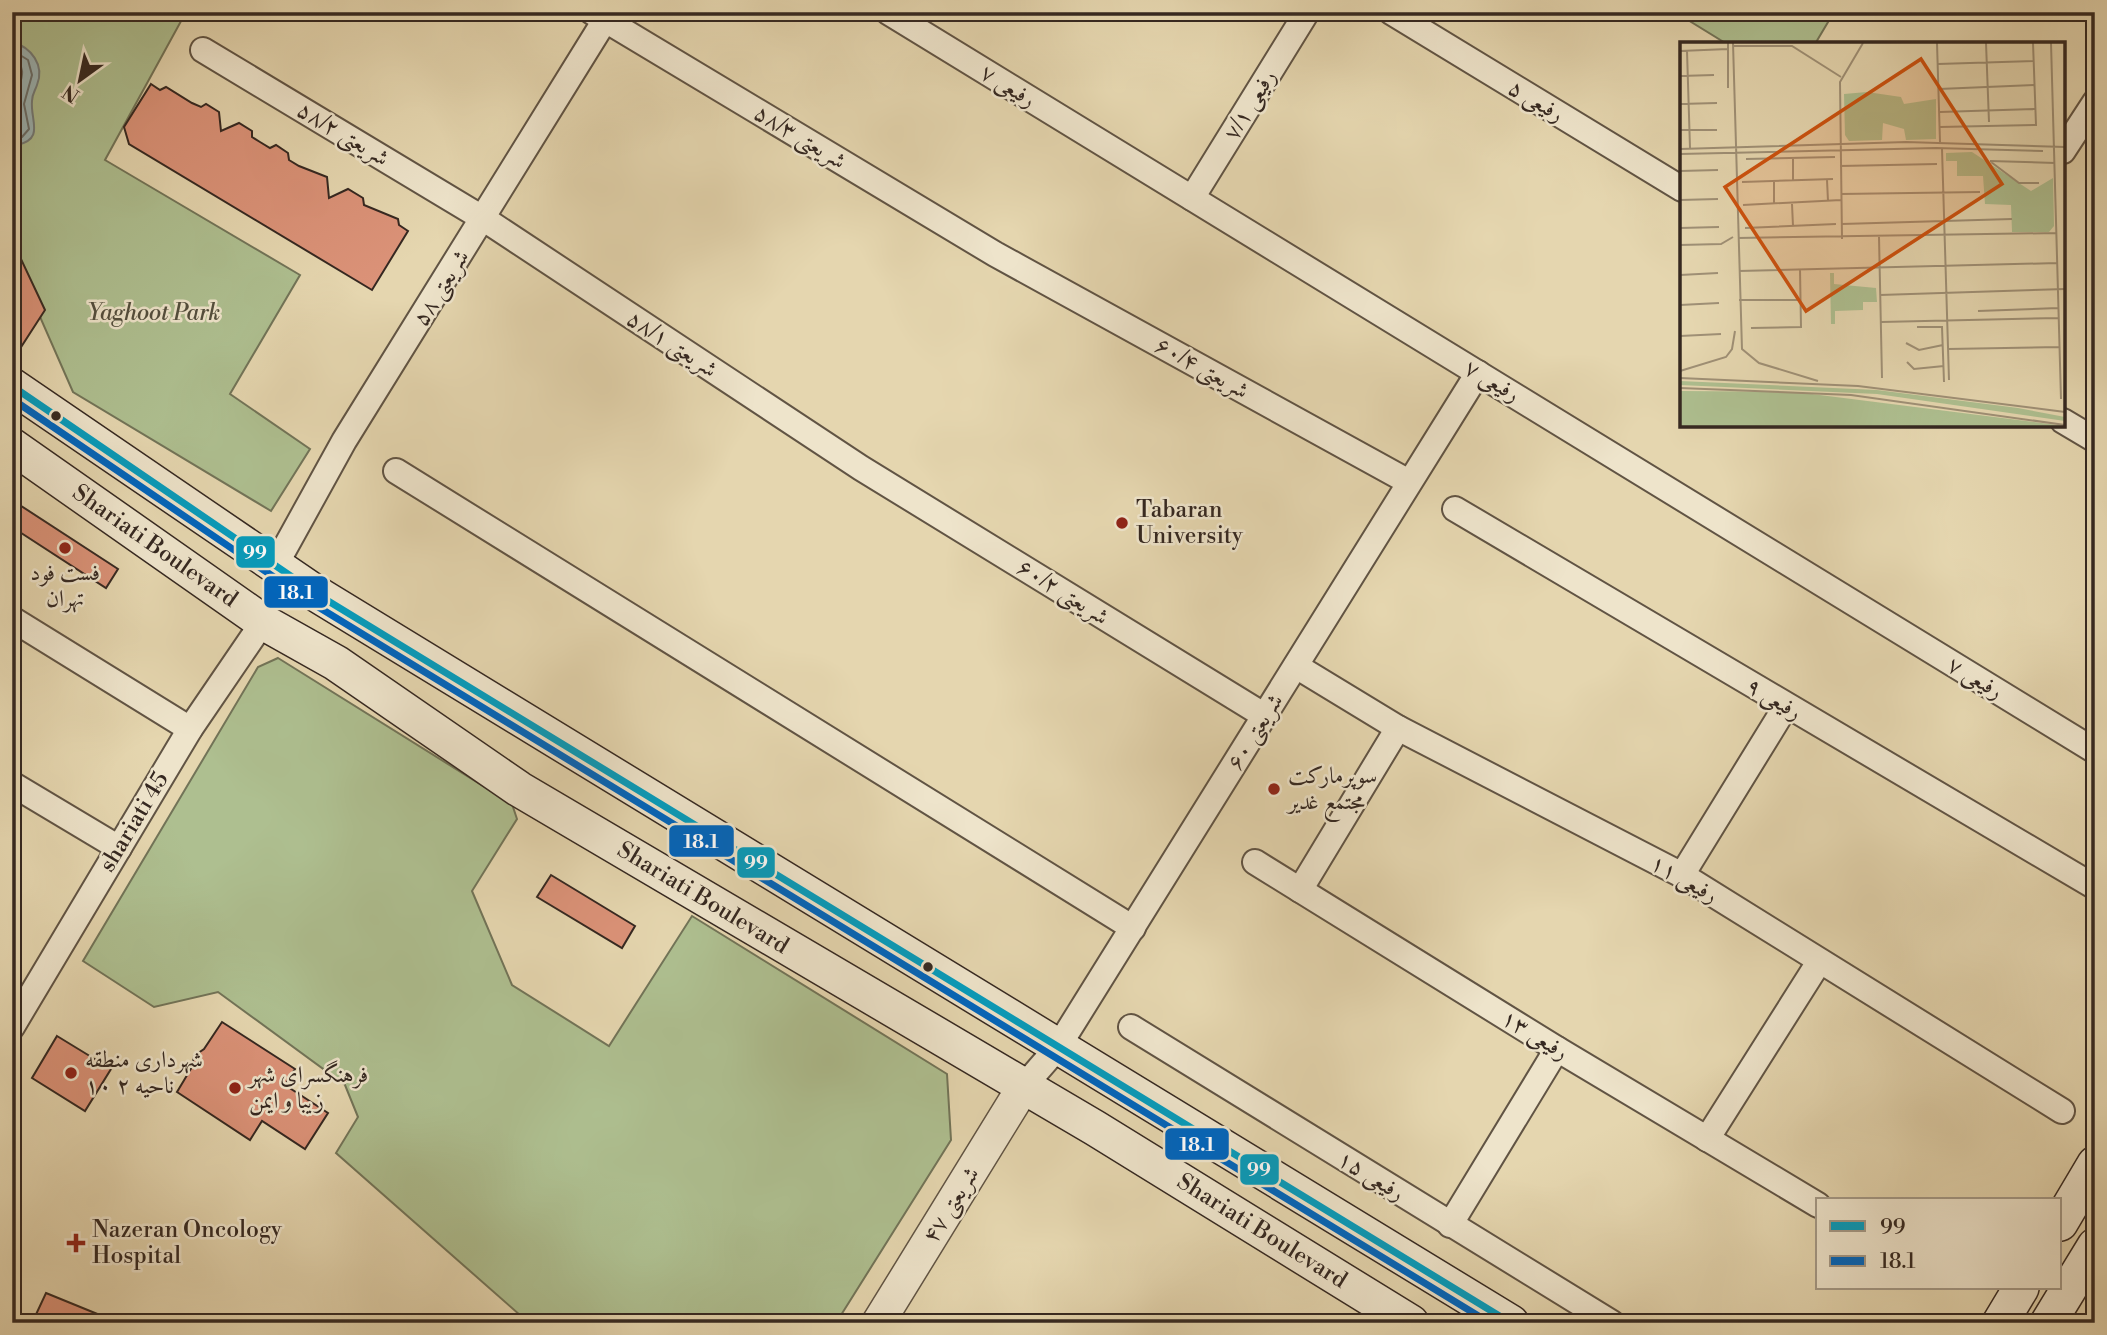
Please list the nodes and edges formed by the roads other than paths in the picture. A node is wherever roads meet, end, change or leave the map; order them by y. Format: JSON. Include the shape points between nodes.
{"nodes":[{"id":1,"x":888,"y":12,"type":"edge"},
{"id":2,"x":1307,"y":12,"type":"edge"},
{"id":3,"x":1391,"y":12,"type":"edge"},
{"id":4,"x":602,"y":15,"type":"edge"},
{"id":5,"x":203,"y":50,"type":"dead end"},
{"id":6,"x":2092,"y":110,"type":"edge"},
{"id":7,"x":2065,"y":148,"type":"edge"},
{"id":8,"x":1680,"y":188,"type":"edge"},
{"id":9,"x":1192,"y":198,"type":"junction"},
{"id":10,"x":484,"y":219,"type":"junction"},
{"id":11,"x":995,"y":254,"type":"joint"},
{"id":12,"x":1478,"y":373,"type":"junction"},
{"id":13,"x":12,"y":386,"type":"edge"},
{"id":14,"x":2065,"y":422,"type":"edge"},
{"id":15,"x":2095,"y":440,"type":"edge"},
{"id":16,"x":12,"y":446,"type":"edge"},
{"id":17,"x":861,"y":468,"type":"joint"},
{"id":18,"x":396,"y":471,"type":"dead end"},
{"id":19,"x":1409,"y":482,"type":"junction"},
{"id":20,"x":1455,"y":509,"type":"dead end"},
{"id":21,"x":275,"y":566,"type":"junction"},
{"id":22,"x":12,"y":620,"type":"edge"},
{"id":23,"x":264,"y":622,"type":"junction"},
{"id":24,"x":1296,"y":666,"type":"junction"},
{"id":25,"x":1786,"y":706,"type":"junction"},
{"id":26,"x":1265,"y":716,"type":"junction"},
{"id":27,"x":1398,"y":728,"type":"junction"},
{"id":28,"x":190,"y":729,"type":"junction"},
{"id":29,"x":2095,"y":751,"type":"edge"},
{"id":30,"x":12,"y":784,"type":"edge"},
{"id":31,"x":119,"y":848,"type":"junction"},
{"id":32,"x":1255,"y":862,"type":"dead end"},
{"id":33,"x":1682,"y":875,"type":"junction"},
{"id":34,"x":2095,"y":887,"type":"edge"},
{"id":35,"x":1300,"y":890,"type":"junction"},
{"id":36,"x":1133,"y":928,"type":"junction"},
{"id":37,"x":1819,"y":962,"type":"junction"},
{"id":38,"x":12,"y":1027,"type":"edge"},
{"id":39,"x":1131,"y":1027,"type":"dead end"},
{"id":40,"x":1058,"y":1047,"type":"junction"},
{"id":41,"x":1558,"y":1049,"type":"junction"},
{"id":42,"x":1024,"y":1086,"type":"junction"},
{"id":43,"x":2062,"y":1111,"type":"dead end"},
{"id":44,"x":1707,"y":1139,"type":"junction"},
{"id":45,"x":2095,"y":1164,"type":"edge"},
{"id":46,"x":1816,"y":1204,"type":"edge"},
{"id":47,"x":2062,"y":1220,"type":"edge"},
{"id":48,"x":1450,"y":1225,"type":"junction"},
{"id":49,"x":2095,"y":1246,"type":"edge"},
{"id":50,"x":2020,"y":1290,"type":"edge"},
{"id":51,"x":878,"y":1323,"type":"edge"},
{"id":52,"x":1411,"y":1323,"type":"edge"},
{"id":53,"x":1511,"y":1323,"type":"edge"},
{"id":54,"x":1612,"y":1323,"type":"edge"},
{"id":55,"x":2000,"y":1323,"type":"edge"},
{"id":56,"x":2048,"y":1323,"type":"edge"}],
"edges":[{"from":1,"to":9,"type":"street","name":"رفیعی ۷"},
{"from":2,"to":9,"type":"street","name":"رفیعی ۷/۱"},
{"from":3,"to":8,"type":"street","name":"رفیعی ۵"},
{"from":4,"to":10,"type":"street","name":"شریعتی ۵۸"},
{"from":4,"to":11,"type":"street","name":"شریعتی ۵۸/۳"},
{"from":5,"to":10,"type":"street","name":"شریعتی ۵۸/۲"},
{"from":6,"to":7,"type":"street"},
{"from":9,"to":12,"type":"street","name":"رفیعی ۷"},
{"from":10,"to":17,"type":"street","name":"شریعتی ۵۸/۱"},
{"from":10,"to":21,"type":"street","name":"شریعتی ۵۸","via":[[344,441]]},
{"from":11,"to":19,"type":"street","name":"شریعتی ۶۰/۴"},
{"from":12,"to":19,"type":"street","name":"شریعتی ۶۰"},
{"from":12,"to":29,"type":"street","name":"رفیعی ۷"},
{"from":13,"to":21,"type":"main road"},
{"from":14,"to":15,"type":"street"},
{"from":16,"to":23,"type":"main road","name":"Shariati Boulevard"},
{"from":17,"to":26,"type":"street","name":"شریعتی ۶۰/۲"},
{"from":18,"to":36,"type":"street"},
{"from":19,"to":24,"type":"street","name":"شریعتی ۶۰"},
{"from":20,"to":25,"type":"street","name":"رفیعی ۹"},
{"from":21,"to":40,"type":"main road"},
{"from":22,"to":28,"type":"street"},
{"from":23,"to":28,"type":"street","name":"shariati 45"},
{"from":23,"to":42,"type":"main road","name":"Shariati Boulevard","via":[[336,663],[519,789]]},
{"from":24,"to":26,"type":"street","name":"شریعتی ۶۰"},
{"from":24,"to":27,"type":"street","name":"رفیعی ۱۱"},
{"from":25,"to":33,"type":"street"},
{"from":25,"to":34,"type":"street","name":"رفیعی ۹"},
{"from":26,"to":36,"type":"street","name":"شریعتی ۶۰"},
{"from":27,"to":33,"type":"street","name":"رفیعی ۱۱"},
{"from":27,"to":35,"type":"street"},
{"from":28,"to":31,"type":"street","name":"shariati 45"},
{"from":30,"to":31,"type":"street"},
{"from":31,"to":38,"type":"street","name":"shariati 45"},
{"from":32,"to":35,"type":"street","name":"رفیعی ۱۳"},
{"from":33,"to":37,"type":"street","name":"رفیعی ۱۱"},
{"from":35,"to":41,"type":"street","name":"رفیعی ۱۳"},
{"from":36,"to":40,"type":"street","name":"شریعتی ۶۰"},
{"from":37,"to":43,"type":"street","name":"رفیعی ۱۱"},
{"from":37,"to":44,"type":"street"},
{"from":39,"to":48,"type":"street","name":"رفیعی ۱۵"},
{"from":40,"to":42,"type":"street","name":"شریعتی ۶۰"},
{"from":40,"to":53,"type":"main road"},
{"from":41,"to":44,"type":"street","name":"رفیعی ۱۳"},
{"from":41,"to":48,"type":"street"},
{"from":42,"to":51,"type":"street","name":"شریعتی ۴۷"},
{"from":42,"to":52,"type":"main road","name":"Shariati Boulevard"},
{"from":44,"to":46,"type":"street","name":"رفیعی ۱۳"},
{"from":45,"to":47,"type":"main road"},
{"from":48,"to":54,"type":"street","name":"رفیعی ۱۵"},
{"from":49,"to":56,"type":"main road"},
{"from":50,"to":55,"type":"main road"}]}
